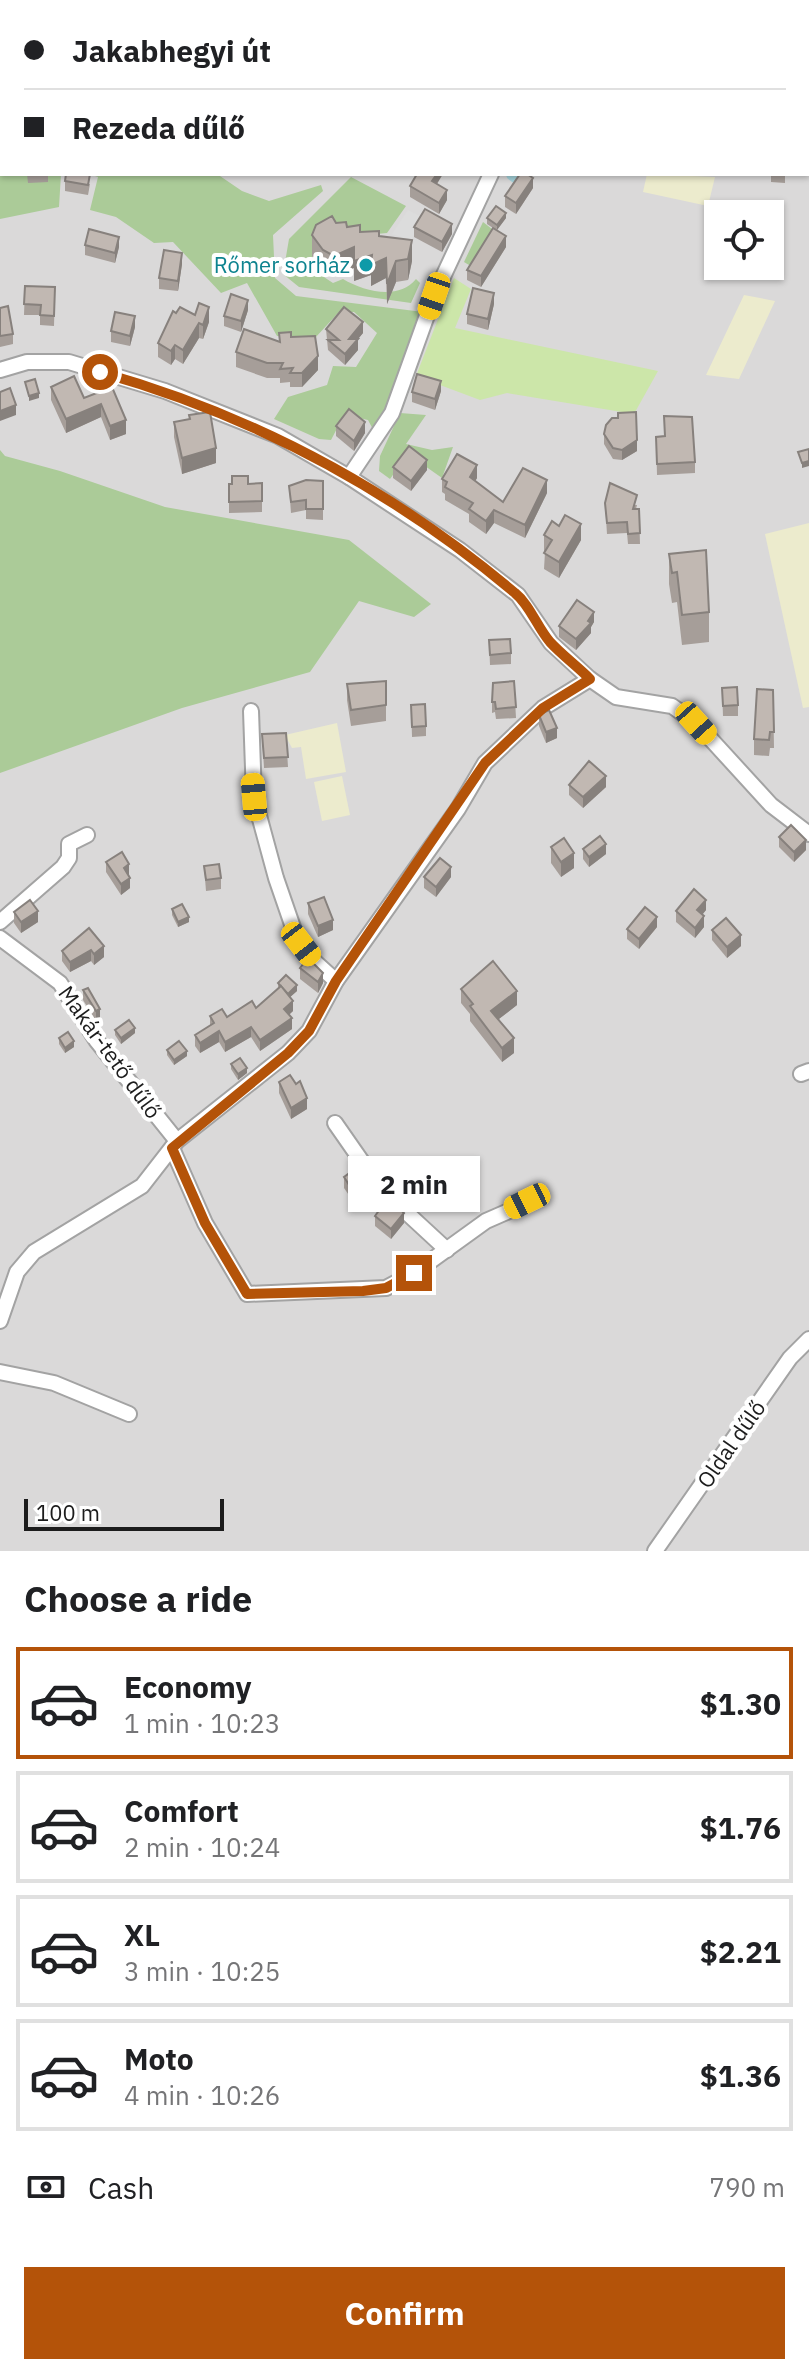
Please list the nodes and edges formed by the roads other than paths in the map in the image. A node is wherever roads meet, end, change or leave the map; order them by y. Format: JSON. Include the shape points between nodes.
{"nodes":[{"id":1,"x":490,"y":176,"type":"edge"},
{"id":2,"x":0,"y":370,"type":"edge"},
{"id":3,"x":349,"y":477,"type":"junction"},
{"id":4,"x":590,"y":679,"type":"junction"},
{"id":5,"x":251,"y":711,"type":"dead end"},
{"id":6,"x":809,"y":834,"type":"edge"},
{"id":7,"x":87,"y":835,"type":"dead end"},
{"id":8,"x":0,"y":922,"type":"edge"},
{"id":9,"x":0,"y":938,"type":"edge"},
{"id":10,"x":336,"y":981,"type":"junction"},
{"id":11,"x":335,"y":1123,"type":"dead end"},
{"id":12,"x":175,"y":1144,"type":"junction"},
{"id":13,"x":534,"y":1200,"type":"dead end"},
{"id":14,"x":447,"y":1250,"type":"junction"},
{"id":15,"x":0,"y":1321,"type":"edge"},
{"id":16,"x":809,"y":1339,"type":"edge"},
{"id":17,"x":0,"y":1372,"type":"edge"},
{"id":18,"x":129,"y":1414,"type":"dead end"},
{"id":19,"x":655,"y":1551,"type":"edge"}],
"edges":[{"from":1,"to":3,"type":"street","via":[[434,296],[392,413]]},
{"from":2,"to":3,"type":"street","via":[[27,362],[69,362],[144,384],[278,436]]},
{"from":3,"to":4,"type":"street","via":[[518,595],[551,643]]},
{"from":4,"to":6,"type":"street","via":[[616,697],[672,706],[771,805]]},
{"from":4,"to":10,"type":"street","via":[[543,708],[485,763]]},
{"from":5,"to":10,"type":"street","via":[[254,797],[276,878],[296,936]]},
{"from":7,"to":8,"type":"street","via":[[69,844],[63,867]]},
{"from":9,"to":12,"type":"street","name":"Makár-tető dűlő","via":[[60,983]]},
{"from":10,"to":12,"type":"street","via":[[309,1031],[288,1053]]},
{"from":11,"to":14,"type":"street","via":[[381,1189]]},
{"from":12,"to":14,"type":"street","name":"Makár-tető dűlő","via":[[205,1223],[247,1294],[386,1288]]},
{"from":12,"to":15,"type":"street","via":[[142,1186],[34,1252],[17,1272]]},
{"from":13,"to":14,"type":"street","via":[[486,1221]]},
{"from":16,"to":19,"type":"street","name":"Oldal dűlő","via":[[790,1358]]},
{"from":17,"to":18,"type":"street","via":[[54,1383]]}]}
